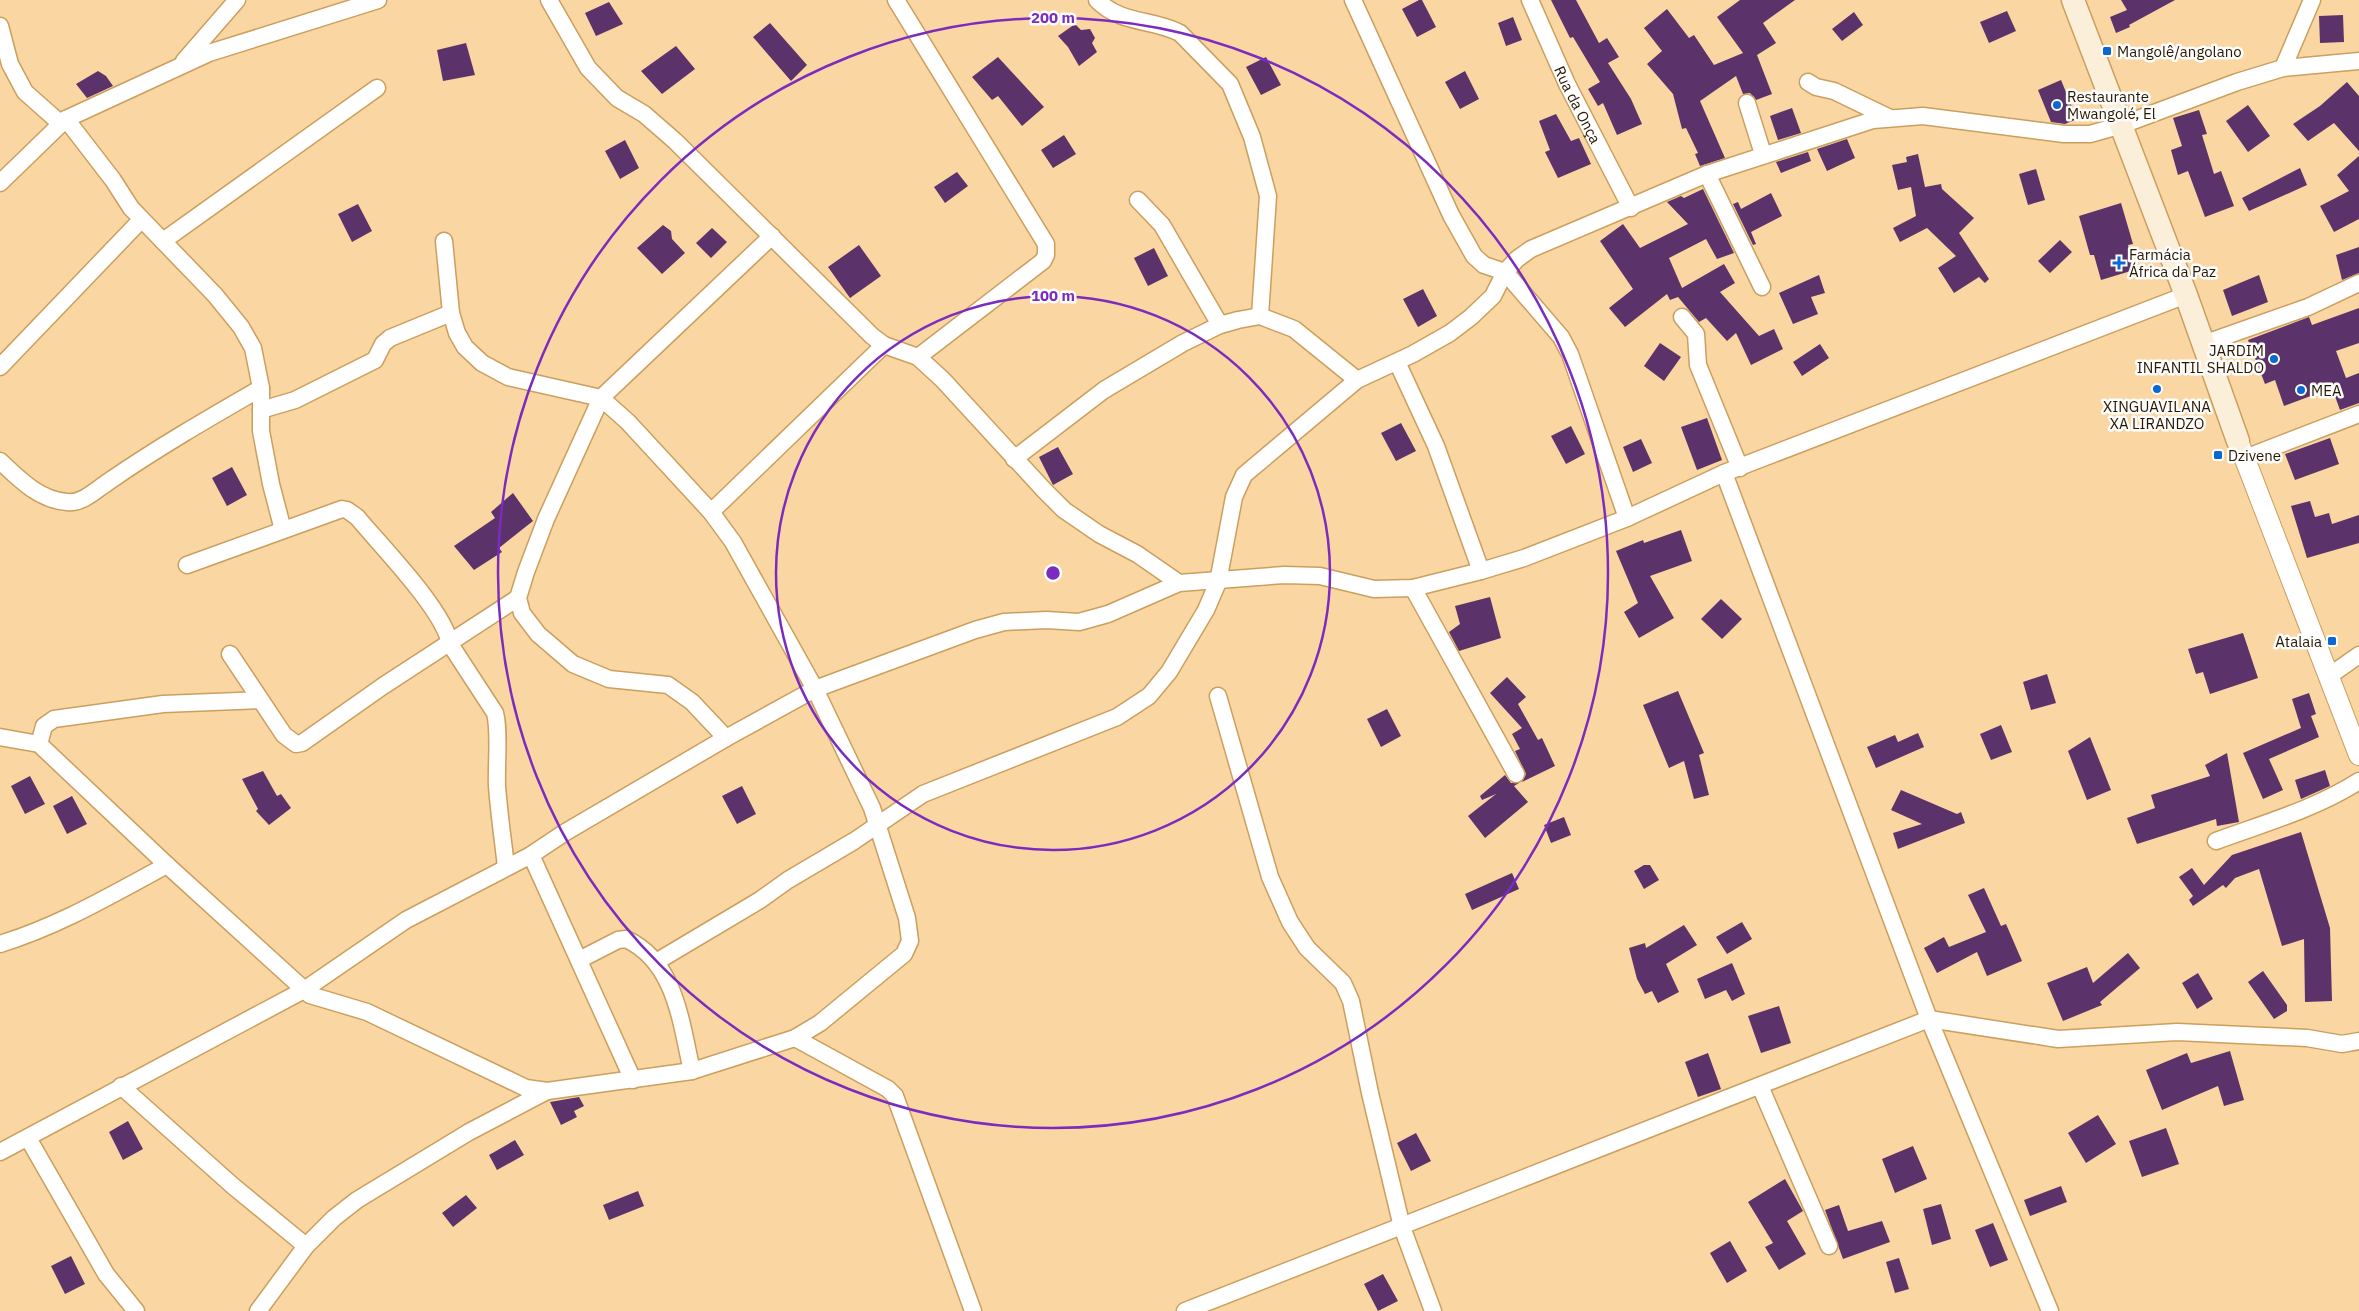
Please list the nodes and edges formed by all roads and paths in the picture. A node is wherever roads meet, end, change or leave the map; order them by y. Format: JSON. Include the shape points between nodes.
{"nodes":[{"id":1,"x":237,"y":0,"type":"edge"},
{"id":2,"x":378,"y":0,"type":"edge"},
{"id":3,"x":550,"y":0,"type":"edge"},
{"id":4,"x":896,"y":0,"type":"edge"},
{"id":5,"x":1098,"y":0,"type":"edge"},
{"id":6,"x":1353,"y":0,"type":"edge"},
{"id":7,"x":1530,"y":0,"type":"edge"},
{"id":8,"x":2073,"y":0,"type":"edge"},
{"id":9,"x":2312,"y":0,"type":"edge"},
{"id":10,"x":0,"y":26,"type":"edge"},
{"id":11,"x":2359,"y":60,"type":"edge"},
{"id":12,"x":182,"y":63,"type":"junction"},
{"id":13,"x":2283,"y":68,"type":"junction"},
{"id":14,"x":1808,"y":82,"type":"dead end"},
{"id":15,"x":377,"y":88,"type":"dead end"},
{"id":16,"x":1747,"y":103,"type":"dead end"},
{"id":17,"x":1890,"y":118,"type":"junction"},
{"id":18,"x":66,"y":119,"type":"junction"},
{"id":19,"x":2122,"y":125,"type":"junction"},
{"id":20,"x":1763,"y":154,"type":"junction"},
{"id":21,"x":1707,"y":174,"type":"junction"},
{"id":22,"x":0,"y":183,"type":"edge"},
{"id":23,"x":1138,"y":200,"type":"dead end"},
{"id":24,"x":1631,"y":208,"type":"junction"},
{"id":25,"x":141,"y":220,"type":"junction"},
{"id":26,"x":772,"y":236,"type":"junction"},
{"id":27,"x":163,"y":241,"type":"junction"},
{"id":28,"x":444,"y":241,"type":"dead end"},
{"id":29,"x":1505,"y":272,"type":"junction"},
{"id":30,"x":2359,"y":283,"type":"edge"},
{"id":31,"x":1762,"y":287,"type":"dead end"},
{"id":32,"x":2186,"y":295,"type":"junction"},
{"id":33,"x":452,"y":313,"type":"junction"},
{"id":34,"x":1260,"y":316,"type":"junction"},
{"id":35,"x":1682,"y":317,"type":"dead end"},
{"id":36,"x":1220,"y":325,"type":"junction"},
{"id":37,"x":2203,"y":344,"type":"junction"},
{"id":38,"x":884,"y":345,"type":"junction"},
{"id":39,"x":918,"y":357,"type":"junction"},
{"id":40,"x":1397,"y":362,"type":"junction"},
{"id":41,"x":0,"y":367,"type":"edge"},
{"id":42,"x":1357,"y":380,"type":"junction"},
{"id":43,"x":261,"y":388,"type":"junction"},
{"id":44,"x":601,"y":398,"type":"junction"},
{"id":45,"x":261,"y":410,"type":"junction"},
{"id":46,"x":2359,"y":414,"type":"edge"},
{"id":47,"x":2242,"y":449,"type":"junction"},
{"id":48,"x":1014,"y":459,"type":"junction"},
{"id":49,"x":0,"y":461,"type":"edge"},
{"id":50,"x":1732,"y":471,"type":"junction"},
{"id":51,"x":711,"y":512,"type":"junction"},
{"id":52,"x":1627,"y":518,"type":"junction"},
{"id":53,"x":283,"y":530,"type":"junction"},
{"id":54,"x":187,"y":566,"type":"dead end"},
{"id":55,"x":1481,"y":571,"type":"junction"},
{"id":56,"x":1218,"y":582,"type":"junction"},
{"id":57,"x":1179,"y":584,"type":"junction"},
{"id":58,"x":1413,"y":588,"type":"junction"},
{"id":59,"x":518,"y":598,"type":"junction"},
{"id":60,"x":450,"y":644,"type":"junction"},
{"id":61,"x":230,"y":654,"type":"dead end"},
{"id":62,"x":2359,"y":655,"type":"edge"},
{"id":63,"x":2329,"y":676,"type":"junction"},
{"id":64,"x":815,"y":689,"type":"junction"},
{"id":65,"x":1218,"y":696,"type":"dead end"},
{"id":66,"x":260,"y":700,"type":"junction"},
{"id":67,"x":0,"y":737,"type":"edge"},
{"id":68,"x":726,"y":738,"type":"junction"},
{"id":69,"x":38,"y":744,"type":"junction"},
{"id":70,"x":2359,"y":755,"type":"edge"},
{"id":71,"x":1516,"y":774,"type":"dead end"},
{"id":72,"x":2359,"y":781,"type":"edge"},
{"id":73,"x":877,"y":823,"type":"junction"},
{"id":74,"x":2216,"y":841,"type":"dead end"},
{"id":75,"x":531,"y":855,"type":"junction"},
{"id":76,"x":167,"y":865,"type":"junction"},
{"id":77,"x":506,"y":867,"type":"junction"},
{"id":78,"x":0,"y":944,"type":"edge"},
{"id":79,"x":579,"y":960,"type":"junction"},
{"id":80,"x":656,"y":962,"type":"junction"},
{"id":81,"x":304,"y":990,"type":"junction"},
{"id":82,"x":1929,"y":1019,"type":"junction"},
{"id":83,"x":795,"y":1038,"type":"junction"},
{"id":84,"x":2359,"y":1041,"type":"edge"},
{"id":85,"x":692,"y":1071,"type":"junction"},
{"id":86,"x":633,"y":1080,"type":"junction"},
{"id":87,"x":121,"y":1086,"type":"junction"},
{"id":88,"x":1760,"y":1086,"type":"junction"},
{"id":89,"x":547,"y":1091,"type":"junction"},
{"id":90,"x":28,"y":1138,"type":"junction"},
{"id":91,"x":0,"y":1152,"type":"edge"},
{"id":92,"x":1402,"y":1227,"type":"junction"},
{"id":93,"x":306,"y":1246,"type":"junction"},
{"id":94,"x":1829,"y":1246,"type":"dead end"},
{"id":95,"x":136,"y":1311,"type":"edge"},
{"id":96,"x":258,"y":1311,"type":"edge"},
{"id":97,"x":974,"y":1311,"type":"edge"},
{"id":98,"x":1185,"y":1311,"type":"edge"},
{"id":99,"x":1433,"y":1311,"type":"edge"},
{"id":100,"x":2050,"y":1311,"type":"edge"}],
"edges":[{"from":1,"to":12,"type":"street"},
{"from":2,"to":12,"type":"street"},
{"from":3,"to":26,"type":"street","via":[[588,68],[617,98],[644,114],[675,141]]},
{"from":4,"to":39,"type":"street","via":[[1046,244],[1043,262]]},
{"from":5,"to":34,"type":"street","via":[[1115,15],[1180,33],[1230,84],[1252,137],[1268,196]]},
{"from":6,"to":29,"type":"street","via":[[1465,240],[1474,256],[1484,265]]},
{"from":7,"to":24,"type":"street","name":"Rua da Onça","via":[[1567,84]]},
{"from":8,"to":19,"type":"main road"},
{"from":9,"to":13,"type":"street"},
{"from":10,"to":18,"type":"street","via":[[10,64],[25,92],[60,123]]},
{"from":11,"to":13,"type":"street"},
{"from":12,"to":18,"type":"street"},
{"from":13,"to":19,"type":"street"},
{"from":14,"to":17,"type":"street"},
{"from":15,"to":27,"type":"street"},
{"from":16,"to":20,"type":"street"},
{"from":17,"to":19,"type":"street","via":[[1923,116],[2064,134],[2090,134]]},
{"from":17,"to":20,"type":"street","via":[[1873,120]]},
{"from":18,"to":22,"type":"street"},
{"from":18,"to":25,"type":"street"},
{"from":19,"to":32,"type":"main road"},
{"from":20,"to":21,"type":"street"},
{"from":21,"to":24,"type":"street"},
{"from":21,"to":31,"type":"street"},
{"from":23,"to":36,"type":"street","via":[[1162,225]]},
{"from":24,"to":29,"type":"street","via":[[1531,249]]},
{"from":25,"to":27,"type":"street"},
{"from":25,"to":41,"type":"street"},
{"from":26,"to":38,"type":"street"},
{"from":26,"to":44,"type":"street"},
{"from":27,"to":43,"type":"street","via":[[241,327],[253,348]]},
{"from":28,"to":33,"type":"street"},
{"from":29,"to":40,"type":"street","via":[[1493,296],[1471,317],[1450,333]]},
{"from":29,"to":52,"type":"street","via":[[1560,337],[1570,354]]},
{"from":30,"to":37,"type":"street","via":[[2308,307]]},
{"from":32,"to":37,"type":"main road"},
{"from":32,"to":50,"type":"street"},
{"from":33,"to":44,"type":"street","via":[[464,347],[482,363],[508,377]]},
{"from":33,"to":45,"type":"street","via":[[390,338],[375,360],[295,400]]},
{"from":34,"to":36,"type":"street"},
{"from":34,"to":42,"type":"street","via":[[1294,329]]},
{"from":35,"to":50,"type":"street","via":[[1696,334],[1698,365]]},
{"from":36,"to":48,"type":"street","via":[[1182,343],[1104,390]]},
{"from":37,"to":47,"type":"main road"},
{"from":38,"to":39,"type":"street"},
{"from":38,"to":51,"type":"street"},
{"from":39,"to":48,"type":"street"},
{"from":40,"to":42,"type":"street"},
{"from":40,"to":55,"type":"street","via":[[1436,446]]},
{"from":42,"to":56,"type":"street","via":[[1244,475],[1234,497]]},
{"from":43,"to":45,"type":"street"},
{"from":43,"to":49,"type":"street","via":[[156,449],[83,499],[68,503],[48,497],[27,487]]},
{"from":44,"to":51,"type":"street","via":[[628,422]]},
{"from":44,"to":59,"type":"street","via":[[546,519]]},
{"from":45,"to":53,"type":"street","via":[[261,431]]},
{"from":46,"to":47,"type":"street"},
{"from":47,"to":63,"type":"street"},
{"from":48,"to":57,"type":"street","via":[[1064,510],[1137,554]]},
{"from":50,"to":52,"type":"street"},
{"from":50,"to":82,"type":"street"},
{"from":51,"to":64,"type":"street","via":[[738,550]]},
{"from":52,"to":55,"type":"street"},
{"from":53,"to":54,"type":"street"},
{"from":53,"to":60,"type":"street","via":[[342,509],[352,512],[431,605],[448,631]]},
{"from":55,"to":58,"type":"street"},
{"from":56,"to":57,"type":"street"},
{"from":56,"to":58,"type":"street","via":[[1284,575],[1320,576],[1374,589]]},
{"from":56,"to":73,"type":"street","via":[[1206,610],[1170,672],[1149,696],[1117,718],[930,790]]},
{"from":57,"to":64,"type":"street","via":[[1108,614],[1078,622],[1046,620],[990,626]]},
{"from":58,"to":71,"type":"street"},
{"from":59,"to":60,"type":"street"},
{"from":59,"to":68,"type":"street","via":[[522,613],[538,634],[573,664],[608,679],[668,685],[692,702]]},
{"from":60,"to":66,"type":"street","via":[[302,743],[296,744],[284,736]]},
{"from":60,"to":77,"type":"street","via":[[495,713],[498,725],[497,788]]},
{"from":61,"to":66,"type":"street"},
{"from":62,"to":63,"type":"street"},
{"from":63,"to":70,"type":"street"},
{"from":64,"to":68,"type":"street"},
{"from":64,"to":73,"type":"street"},
{"from":65,"to":92,"type":"street","via":[[1270,876],[1290,922],[1307,948],[1343,983],[1351,1001]]},
{"from":66,"to":69,"type":"street","via":[[164,704],[54,719],[44,726]]},
{"from":67,"to":69,"type":"street"},
{"from":68,"to":75,"type":"street"},
{"from":69,"to":76,"type":"street"},
{"from":72,"to":74,"type":"street","via":[[2337,795],[2300,811]]},
{"from":73,"to":80,"type":"street","via":[[854,841]]},
{"from":73,"to":83,"type":"street","via":[[907,918],[910,941],[904,954],[888,970],[820,1023]]},
{"from":75,"to":77,"type":"street"},
{"from":75,"to":79,"type":"street"},
{"from":76,"to":78,"type":"street","via":[[68,919]]},
{"from":76,"to":81,"type":"street"},
{"from":77,"to":81,"type":"street","via":[[406,920]]},
{"from":79,"to":80,"type":"street","via":[[626,939]]},
{"from":79,"to":86,"type":"street"},
{"from":80,"to":85,"type":"street","via":[[668,982]]},
{"from":81,"to":87,"type":"street"},
{"from":81,"to":89,"type":"street","via":[[317,998],[383,1019],[510,1082]]},
{"from":82,"to":84,"type":"street","via":[[2058,1039],[2177,1032],[2308,1038],[2342,1044]]},
{"from":82,"to":88,"type":"street"},
{"from":82,"to":100,"type":"street"},
{"from":83,"to":85,"type":"street"},
{"from":83,"to":97,"type":"street","via":[[888,1089],[895,1096]]},
{"from":85,"to":86,"type":"street"},
{"from":86,"to":89,"type":"street"},
{"from":87,"to":90,"type":"street"},
{"from":87,"to":93,"type":"street"},
{"from":88,"to":92,"type":"street"},
{"from":88,"to":94,"type":"street"},
{"from":89,"to":93,"type":"street","via":[[469,1132],[357,1200]]},
{"from":90,"to":91,"type":"street"},
{"from":90,"to":95,"type":"street","via":[[106,1274]]},
{"from":92,"to":98,"type":"street"},
{"from":92,"to":99,"type":"street"},
{"from":93,"to":96,"type":"street"}]}
